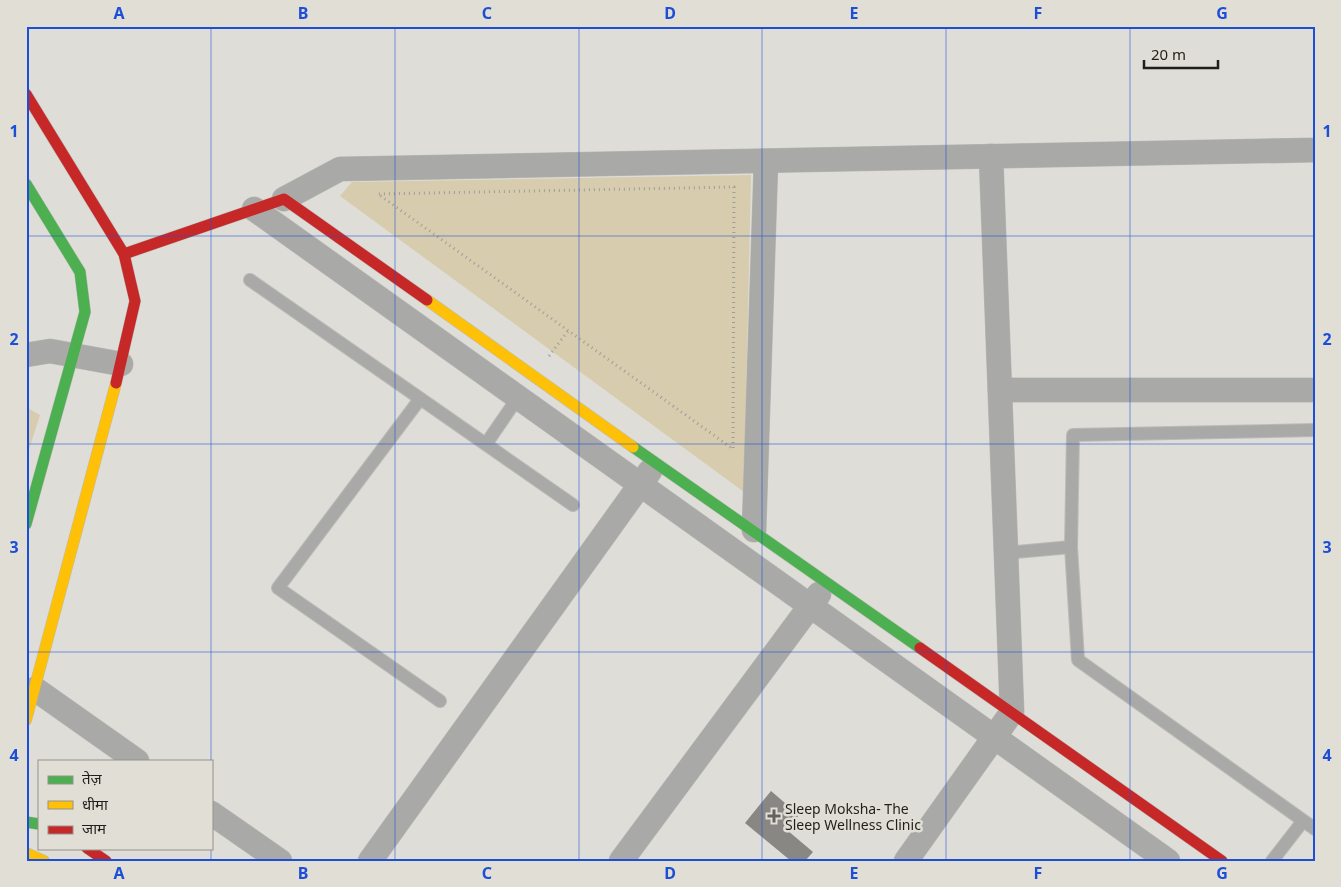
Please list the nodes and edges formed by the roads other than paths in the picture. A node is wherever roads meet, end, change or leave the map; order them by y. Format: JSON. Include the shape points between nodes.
{"nodes":[{"id":1,"x":26,"y":94,"type":"edge"},
{"id":2,"x":1315,"y":150,"type":"edge"},
{"id":3,"x":991,"y":156,"type":"junction"},
{"id":4,"x":766,"y":161,"type":"junction"},
{"id":5,"x":26,"y":184,"type":"edge"},
{"id":6,"x":284,"y":199,"type":"junction"},
{"id":7,"x":254,"y":209,"type":"junction"},
{"id":8,"x":124,"y":254,"type":"junction"},
{"id":9,"x":250,"y":280,"type":"dead end"},
{"id":10,"x":73,"y":354,"type":"junction"},
{"id":11,"x":26,"y":355,"type":"edge"},
{"id":12,"x":121,"y":364,"type":"junction"},
{"id":13,"x":532,"y":376,"type":"junction"},
{"id":14,"x":1000,"y":390,"type":"junction"},
{"id":15,"x":1315,"y":390,"type":"edge"},
{"id":16,"x":518,"y":397,"type":"junction"},
{"id":17,"x":420,"y":398,"type":"junction"},
{"id":18,"x":1315,"y":430,"type":"edge"},
{"id":19,"x":486,"y":444,"type":"junction"},
{"id":20,"x":657,"y":462,"type":"junction"},
{"id":21,"x":640,"y":484,"type":"junction"},
{"id":22,"x":573,"y":506,"type":"dead end"},
{"id":23,"x":26,"y":524,"type":"edge"},
{"id":24,"x":754,"y":530,"type":"junction"},
{"id":25,"x":1071,"y":548,"type":"junction"},
{"id":26,"x":1006,"y":553,"type":"junction"},
{"id":27,"x":827,"y":582,"type":"junction"},
{"id":28,"x":810,"y":605,"type":"junction"},
{"id":29,"x":35,"y":689,"type":"junction"},
{"id":30,"x":440,"y":701,"type":"dead end"},
{"id":31,"x":1012,"y":712,"type":"junction"},
{"id":32,"x":26,"y":720,"type":"edge"},
{"id":33,"x":995,"y":736,"type":"junction"},
{"id":34,"x":136,"y":760,"type":"edge"},
{"id":35,"x":212,"y":813,"type":"edge"},
{"id":36,"x":1303,"y":821,"type":"junction"},
{"id":37,"x":1315,"y":830,"type":"edge"},
{"id":38,"x":90,"y":850,"type":"edge"},
{"id":39,"x":26,"y":853,"type":"edge"},
{"id":40,"x":44,"y":861,"type":"edge"},
{"id":41,"x":106,"y":861,"type":"edge"},
{"id":42,"x":280,"y":861,"type":"edge"},
{"id":43,"x":370,"y":861,"type":"edge"},
{"id":44,"x":621,"y":861,"type":"edge"},
{"id":45,"x":906,"y":861,"type":"edge"},
{"id":46,"x":1168,"y":861,"type":"edge"},
{"id":47,"x":1222,"y":861,"type":"edge"},
{"id":48,"x":1272,"y":861,"type":"edge"}],
"edges":[{"from":1,"to":8,"type":"street"},
{"from":2,"to":3,"type":"street"},
{"from":3,"to":4,"type":"street"},
{"from":3,"to":14,"type":"street"},
{"from":4,"to":6,"type":"street","via":[[340,169]]},
{"from":4,"to":24,"type":"street"},
{"from":5,"to":10,"type":"street","via":[[80,272],[85,312]]},
{"from":6,"to":7,"type":"street"},
{"from":6,"to":13,"type":"street"},
{"from":7,"to":8,"type":"street"},
{"from":7,"to":16,"type":"street"},
{"from":8,"to":12,"type":"street","via":[[136,300]]},
{"from":9,"to":17,"type":"lane"},
{"from":10,"to":11,"type":"street","via":[[50,351]]},
{"from":10,"to":12,"type":"street"},
{"from":10,"to":23,"type":"street"},
{"from":12,"to":29,"type":"street"},
{"from":13,"to":16,"type":"lane"},
{"from":13,"to":20,"type":"street"},
{"from":14,"to":15,"type":"street"},
{"from":14,"to":26,"type":"street"},
{"from":16,"to":19,"type":"lane"},
{"from":16,"to":21,"type":"street"},
{"from":17,"to":19,"type":"lane"},
{"from":17,"to":30,"type":"lane","via":[[278,588]]},
{"from":18,"to":25,"type":"lane","via":[[1073,435]]},
{"from":19,"to":22,"type":"lane"},
{"from":20,"to":21,"type":"street"},
{"from":20,"to":24,"type":"street"},
{"from":21,"to":28,"type":"street"},
{"from":21,"to":43,"type":"street"},
{"from":24,"to":27,"type":"street"},
{"from":25,"to":26,"type":"lane"},
{"from":25,"to":36,"type":"lane","via":[[1078,660]]},
{"from":26,"to":31,"type":"street"},
{"from":27,"to":28,"type":"street"},
{"from":27,"to":31,"type":"street"},
{"from":28,"to":33,"type":"street"},
{"from":28,"to":44,"type":"street"},
{"from":29,"to":32,"type":"street"},
{"from":29,"to":34,"type":"street"},
{"from":31,"to":33,"type":"street"},
{"from":31,"to":47,"type":"street"},
{"from":33,"to":45,"type":"street"},
{"from":33,"to":46,"type":"street"},
{"from":35,"to":42,"type":"street"},
{"from":36,"to":37,"type":"lane"},
{"from":36,"to":48,"type":"lane"},
{"from":38,"to":41,"type":"street"},
{"from":39,"to":40,"type":"street"}]}
